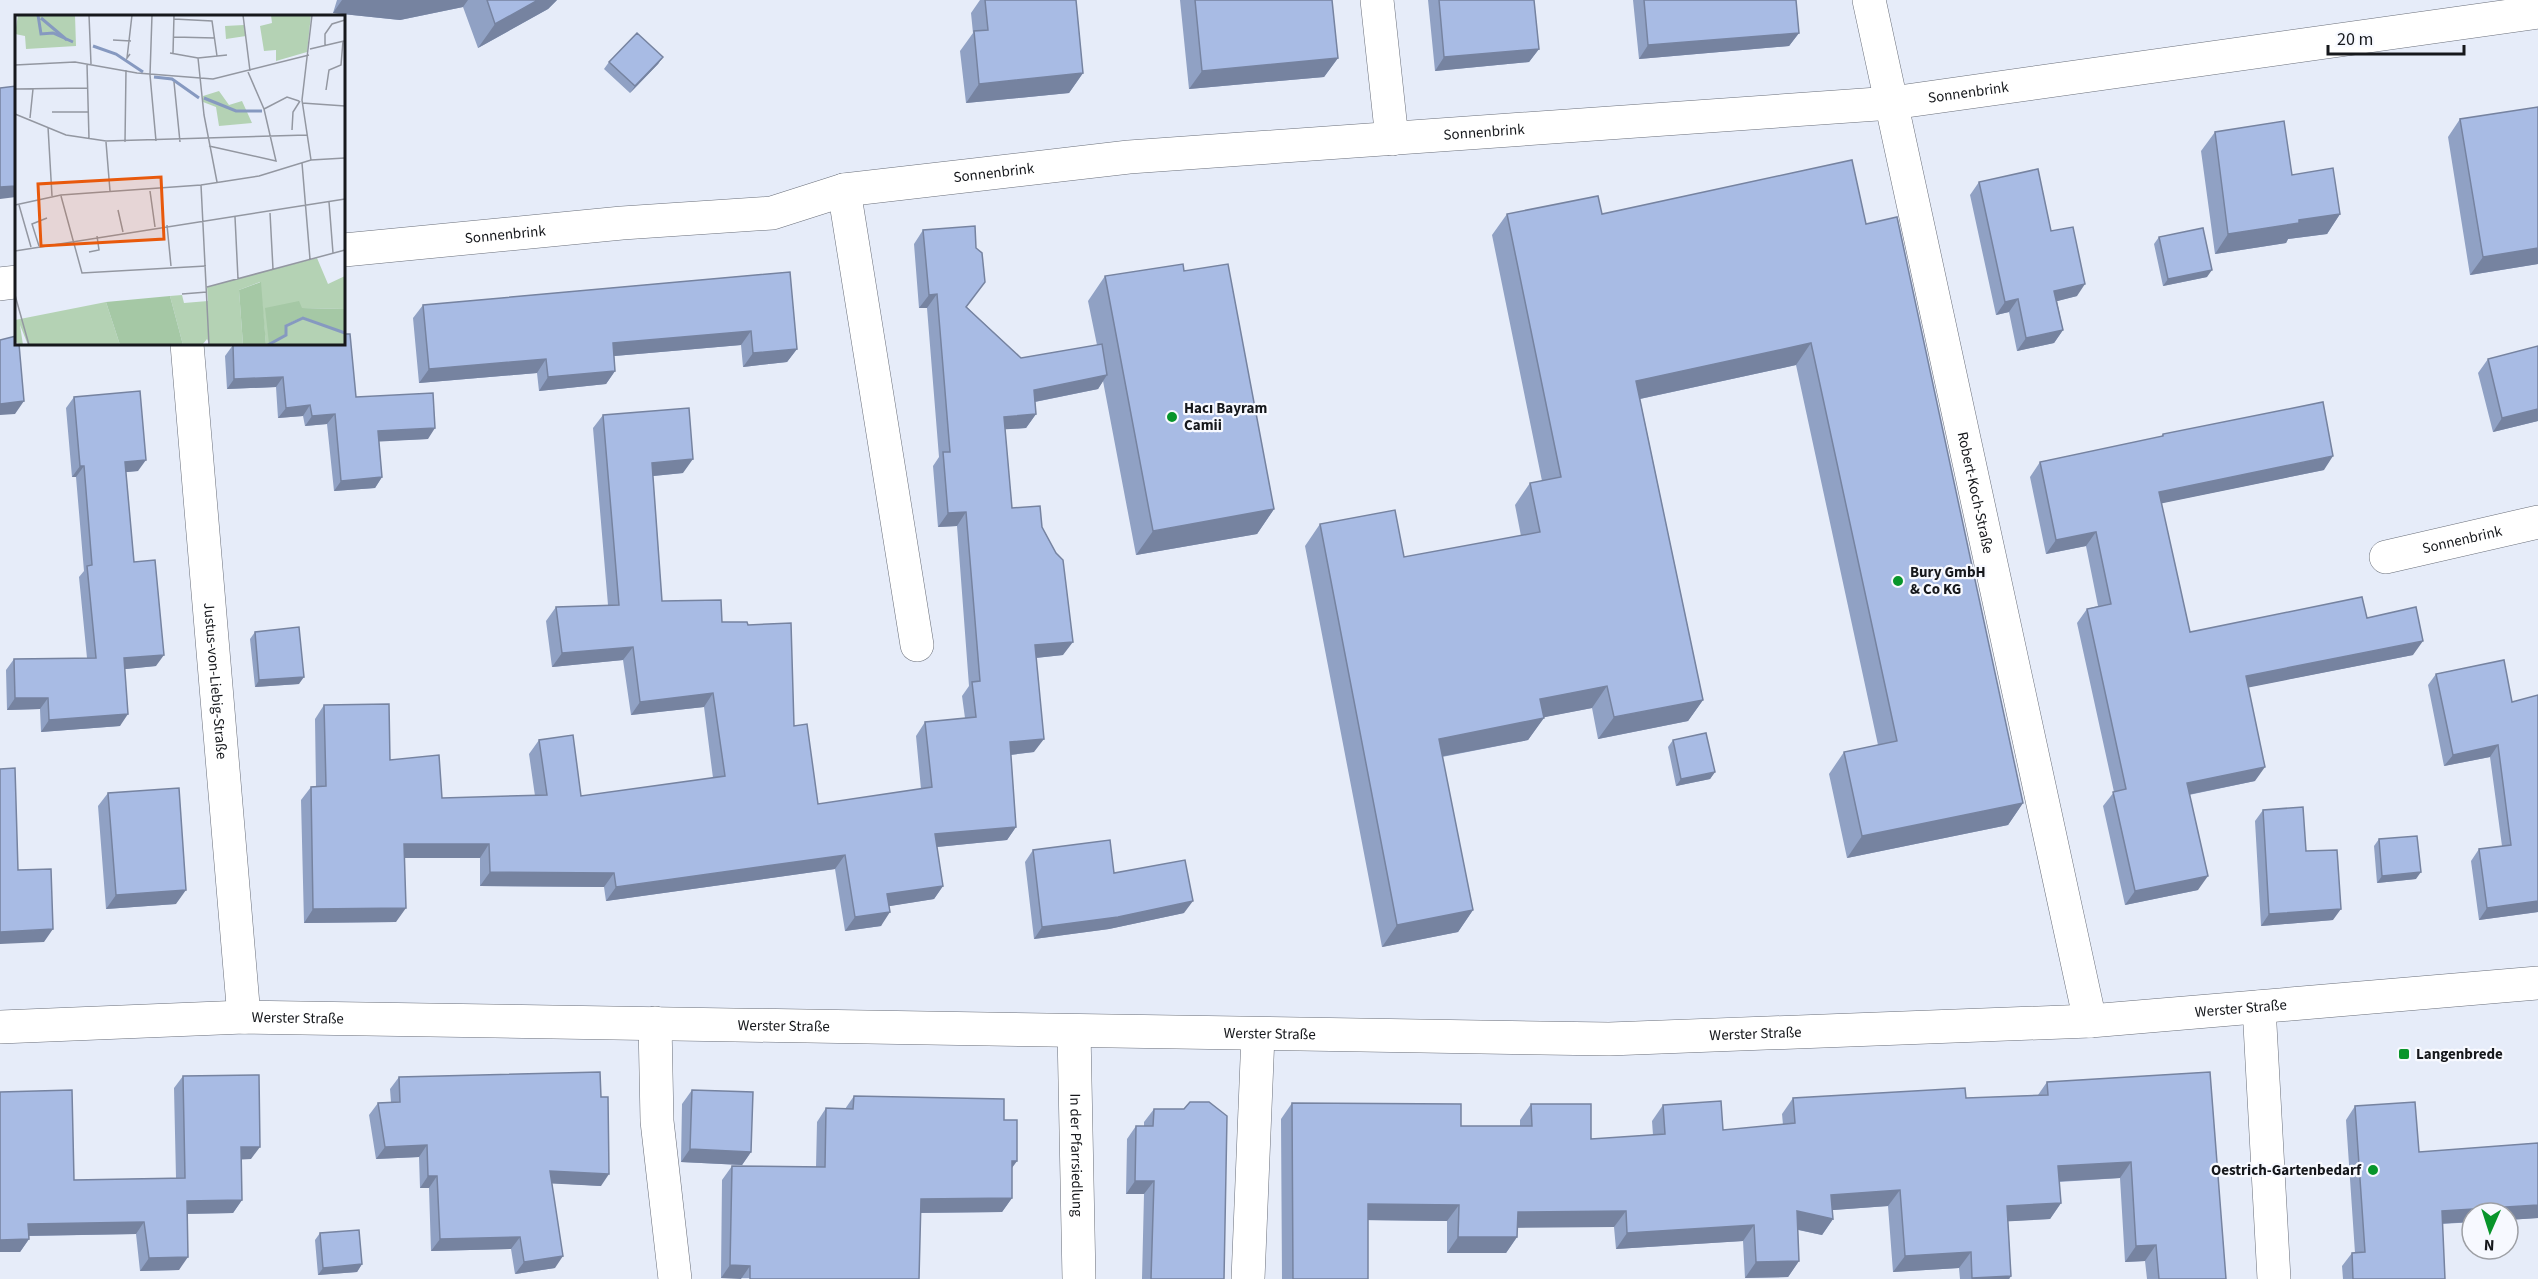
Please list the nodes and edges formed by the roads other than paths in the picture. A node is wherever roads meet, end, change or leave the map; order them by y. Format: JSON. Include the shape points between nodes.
{"nodes":[{"id":1,"x":1377,"y":0,"type":"edge"},
{"id":2,"x":1869,"y":0,"type":"edge"},
{"id":3,"x":2538,"y":12,"type":"edge"},
{"id":4,"x":1892,"y":103,"type":"junction"},
{"id":5,"x":1392,"y":139,"type":"junction"},
{"id":6,"x":844,"y":190,"type":"junction"},
{"id":7,"x":345,"y":250,"type":"edge"},
{"id":8,"x":15,"y":282,"type":"edge"},
{"id":9,"x":0,"y":284,"type":"edge"},
{"id":10,"x":187,"y":345,"type":"edge"},
{"id":11,"x":2538,"y":522,"type":"edge"},
{"id":12,"x":2386,"y":556,"type":"dead end"},
{"id":13,"x":917,"y":645,"type":"dead end"},
{"id":14,"x":2538,"y":983,"type":"edge"},
{"id":15,"x":2259,"y":1007,"type":"junction"},
{"id":16,"x":244,"y":1017,"type":"junction"},
{"id":17,"x":2090,"y":1021,"type":"junction"},
{"id":18,"x":655,"y":1023,"type":"junction"},
{"id":19,"x":0,"y":1027,"type":"edge"},
{"id":20,"x":1074,"y":1031,"type":"junction"},
{"id":21,"x":1258,"y":1035,"type":"junction"},
{"id":22,"x":675,"y":1279,"type":"edge"},
{"id":23,"x":1079,"y":1279,"type":"edge"},
{"id":24,"x":1248,"y":1279,"type":"edge"},
{"id":25,"x":2274,"y":1279,"type":"edge"}],
"edges":[{"from":1,"to":5,"type":"street"},
{"from":2,"to":4,"type":"street","name":"Robert-Koch-Straße"},
{"from":3,"to":4,"type":"street","name":"Sonnenbrink"},
{"from":4,"to":5,"type":"street","name":"Sonnenbrink"},
{"from":4,"to":17,"type":"street","name":"Robert-Koch-Straße"},
{"from":5,"to":6,"type":"street","name":"Sonnenbrink","via":[[1129,157]]},
{"from":6,"to":7,"type":"street","name":"Sonnenbrink","via":[[772,213]]},
{"from":6,"to":13,"type":"street"},
{"from":8,"to":9,"type":"street"},
{"from":10,"to":16,"type":"street","name":"Justus-von-Liebig-Straße"},
{"from":11,"to":12,"type":"street","name":"Sonnenbrink"},
{"from":14,"to":15,"type":"street","name":"Werster Straße"},
{"from":15,"to":17,"type":"street","name":"Werster Straße"},
{"from":15,"to":25,"type":"street"},
{"from":16,"to":18,"type":"street","name":"Werster Straße"},
{"from":16,"to":19,"type":"street","name":"Werster Straße"},
{"from":17,"to":21,"type":"street","name":"Werster Straße","via":[[1609,1039]]},
{"from":18,"to":20,"type":"street","name":"Werster Straße"},
{"from":18,"to":22,"type":"street","via":[[658,1129]]},
{"from":20,"to":21,"type":"street","name":"Werster Straße"},
{"from":20,"to":23,"type":"street","name":"In der Pfarrsiedlung"},
{"from":21,"to":24,"type":"street"}]}
